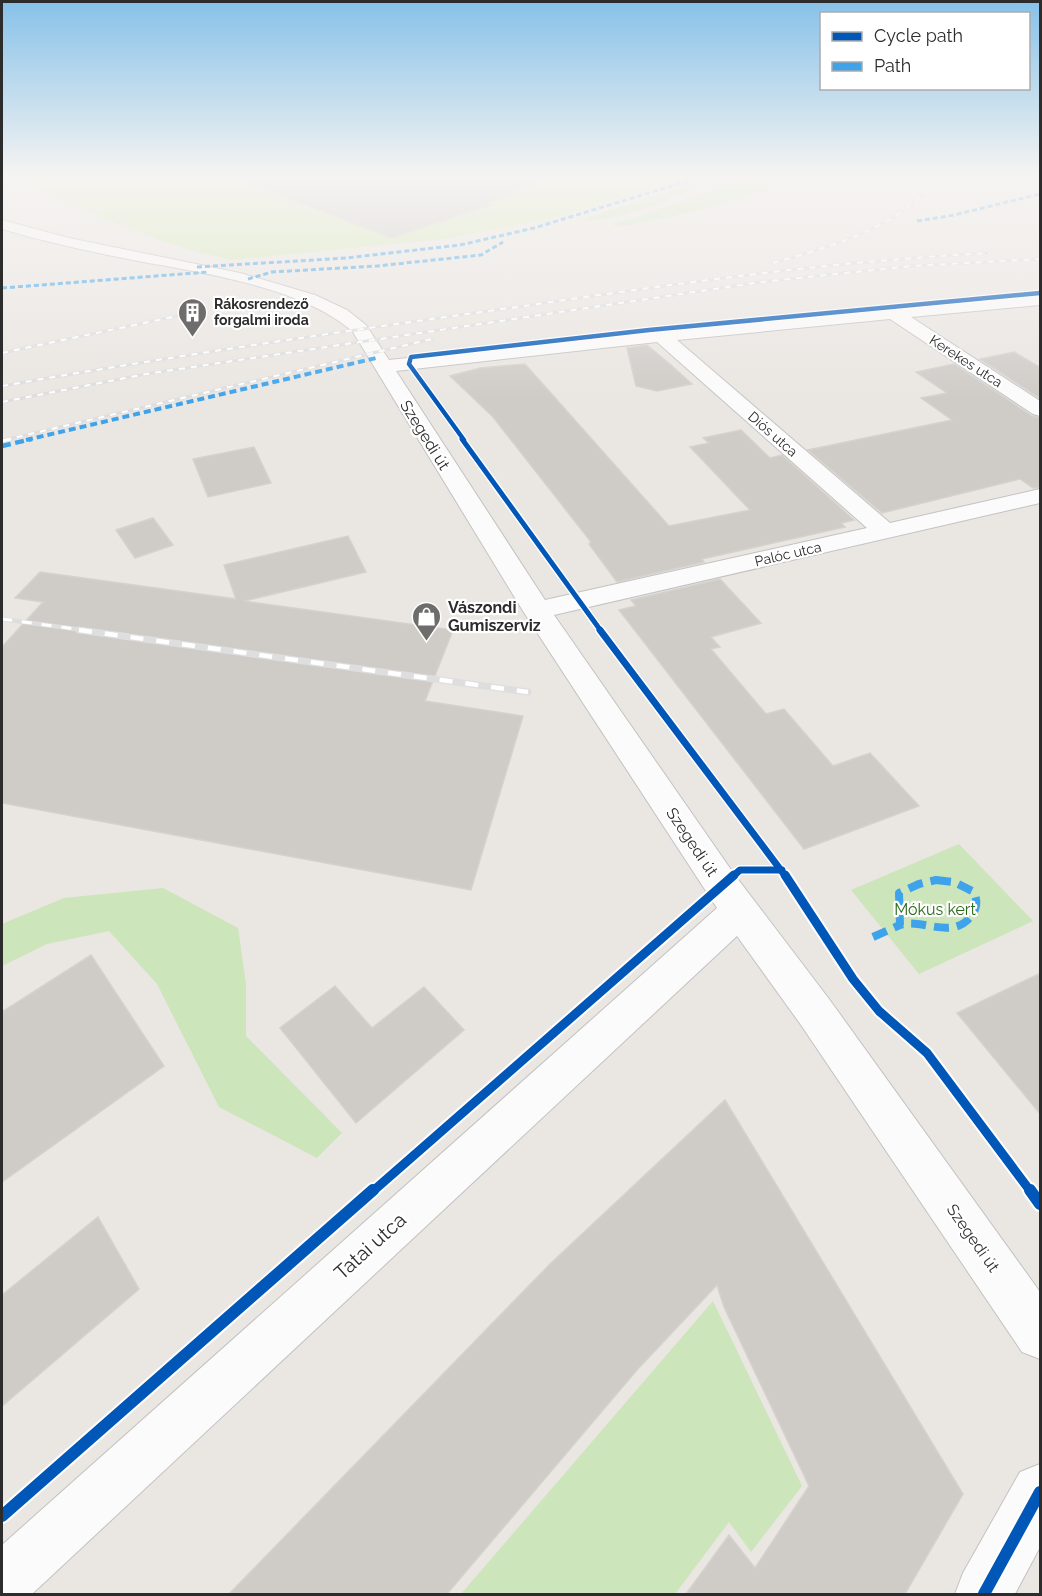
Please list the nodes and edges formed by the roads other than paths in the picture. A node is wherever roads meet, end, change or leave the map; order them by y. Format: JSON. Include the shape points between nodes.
{"nodes":[{"id":1,"x":113,"y":250,"type":"edge"},
{"id":2,"x":1041,"y":300,"type":"edge"},
{"id":3,"x":892,"y":313,"type":"junction"},
{"id":4,"x":660,"y":336,"type":"junction"},
{"id":5,"x":382,"y":367,"type":"junction"},
{"id":6,"x":1041,"y":410,"type":"edge"},
{"id":7,"x":1041,"y":496,"type":"edge"},
{"id":8,"x":886,"y":532,"type":"junction"},
{"id":9,"x":536,"y":611,"type":"junction"},
{"id":10,"x":740,"y":910,"type":"junction"},
{"id":11,"x":1041,"y":1334,"type":"edge"},
{"id":12,"x":1041,"y":1491,"type":"edge"},
{"id":13,"x":2,"y":1583,"type":"edge"},
{"id":14,"x":984,"y":1594,"type":"edge"}],
"edges":[{"from":1,"to":5,"type":"street","name":"Szegedi út","via":[[219,271],[312,299],[353,323],[364,334]]},
{"from":2,"to":3,"type":"street"},
{"from":3,"to":4,"type":"street"},
{"from":3,"to":6,"type":"street","name":"Kerekes utca"},
{"from":4,"to":5,"type":"street"},
{"from":4,"to":8,"type":"street","name":"Diós utca"},
{"from":5,"to":9,"type":"street","name":"Szegedi út"},
{"from":7,"to":8,"type":"street","name":"Palóc utca"},
{"from":8,"to":9,"type":"street","name":"Palóc utca"},
{"from":9,"to":10,"type":"street","name":"Szegedi út"},
{"from":10,"to":11,"type":"street","name":"Szegedi út"},
{"from":10,"to":13,"type":"street","name":"Tatai utca"},
{"from":12,"to":14,"type":"street"}]}
